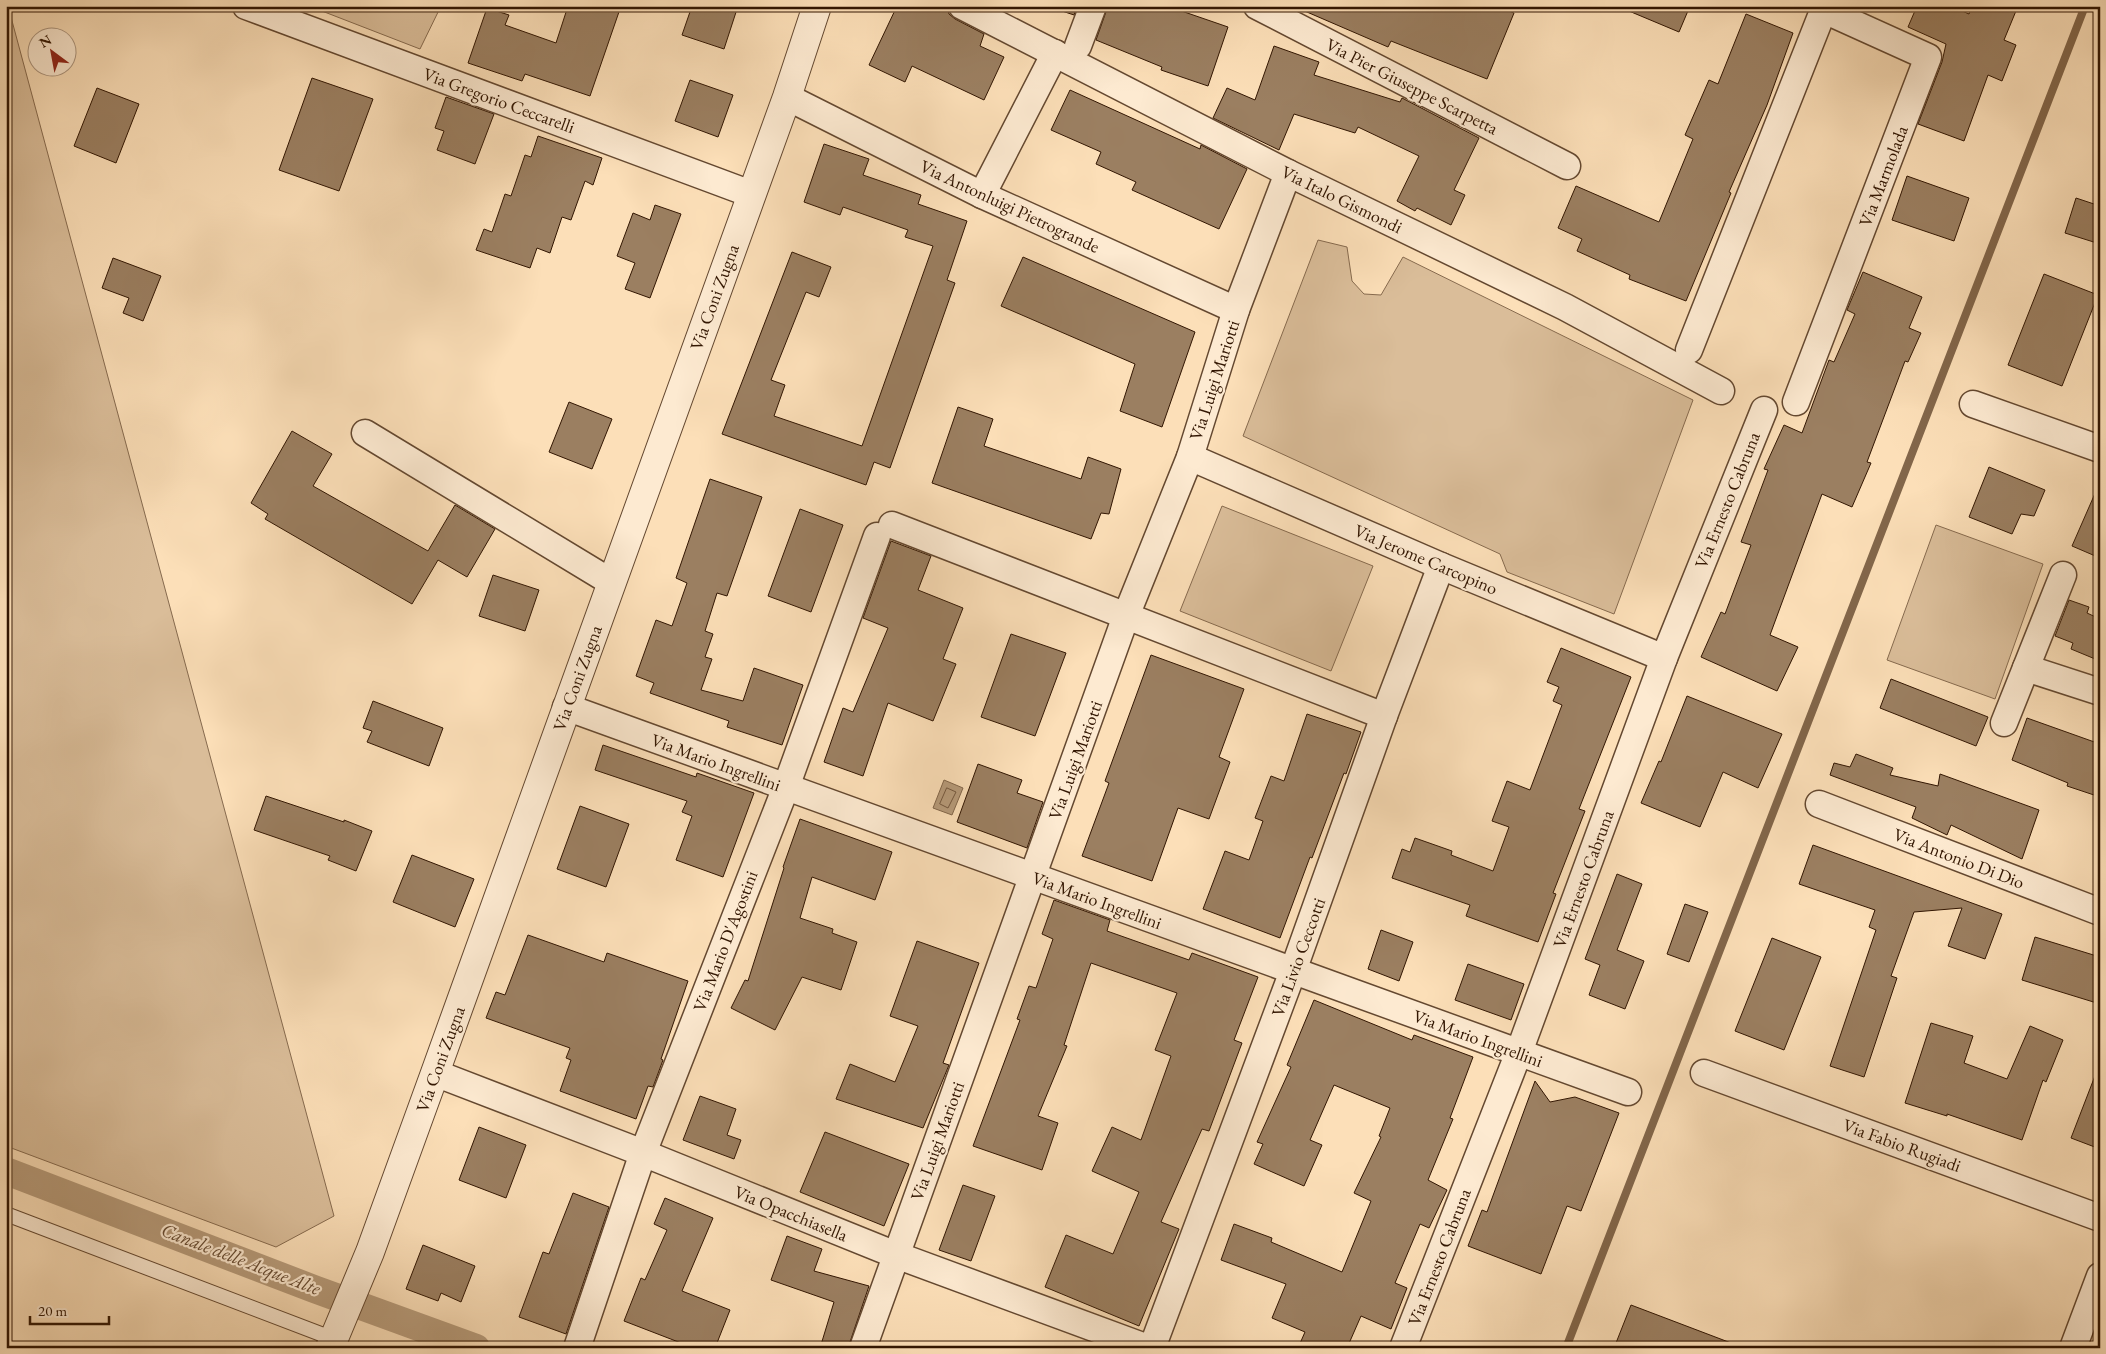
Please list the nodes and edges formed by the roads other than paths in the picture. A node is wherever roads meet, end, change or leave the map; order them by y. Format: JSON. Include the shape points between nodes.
{"nodes":[{"id":1,"x":246,"y":6,"type":"edge"},
{"id":2,"x":817,"y":6,"type":"edge"},
{"id":3,"x":962,"y":6,"type":"edge"},
{"id":4,"x":1093,"y":6,"type":"edge"},
{"id":5,"x":1257,"y":6,"type":"edge"},
{"id":6,"x":1824,"y":8,"type":"edge"},
{"id":7,"x":1067,"y":50,"type":"junction"},
{"id":8,"x":787,"y":97,"type":"junction"},
{"id":9,"x":1567,"y":166,"type":"dead end"},
{"id":10,"x":1288,"y":173,"type":"junction"},
{"id":11,"x":751,"y":194,"type":"junction"},
{"id":12,"x":982,"y":195,"type":"junction"},
{"id":13,"x":1236,"y":310,"type":"junction"},
{"id":14,"x":1689,"y":350,"type":"dead end"},
{"id":15,"x":1721,"y":391,"type":"dead end"},
{"id":16,"x":1796,"y":402,"type":"dead end"},
{"id":17,"x":1973,"y":404,"type":"dead end"},
{"id":18,"x":1764,"y":410,"type":"dead end"},
{"id":19,"x":365,"y":433,"type":"dead end"},
{"id":20,"x":2100,"y":449,"type":"edge"},
{"id":21,"x":1190,"y":457,"type":"junction"},
{"id":22,"x":1441,"y":566,"type":"junction"},
{"id":23,"x":2063,"y":575,"type":"dead end"},
{"id":24,"x":611,"y":582,"type":"junction"},
{"id":25,"x":1126,"y":616,"type":"junction"},
{"id":26,"x":1664,"y":658,"type":"junction"},
{"id":27,"x":2026,"y":668,"type":"junction"},
{"id":28,"x":2100,"y":692,"type":"edge"},
{"id":29,"x":566,"y":707,"type":"junction"},
{"id":30,"x":1384,"y":716,"type":"junction"},
{"id":31,"x":2004,"y":723,"type":"dead end"},
{"id":32,"x":786,"y":787,"type":"junction"},
{"id":33,"x":1819,"y":804,"type":"dead end"},
{"id":34,"x":1033,"y":877,"type":"junction"},
{"id":35,"x":2100,"y":912,"type":"edge"},
{"id":36,"x":1293,"y":971,"type":"junction"},
{"id":37,"x":1519,"y":1052,"type":"junction"},
{"id":38,"x":435,"y":1073,"type":"junction"},
{"id":39,"x":1704,"y":1073,"type":"dead end"},
{"id":40,"x":1628,"y":1092,"type":"dead end"},
{"id":41,"x":643,"y":1153,"type":"junction"},
{"id":42,"x":6,"y":1214,"type":"edge"},
{"id":43,"x":2100,"y":1218,"type":"edge"},
{"id":44,"x":896,"y":1255,"type":"junction"},
{"id":45,"x":2100,"y":1276,"type":"edge"},
{"id":46,"x":332,"y":1343,"type":"edge"},
{"id":47,"x":577,"y":1348,"type":"edge"},
{"id":48,"x":863,"y":1348,"type":"edge"},
{"id":49,"x":1148,"y":1348,"type":"edge"},
{"id":50,"x":1152,"y":1348,"type":"edge"},
{"id":51,"x":1403,"y":1348,"type":"edge"},
{"id":52,"x":2073,"y":1348,"type":"edge"}],
"edges":[{"from":1,"to":11,"type":"street","name":"Via Gregorio Ceccarelli"},
{"from":2,"to":8,"type":"street","name":"Via Coni Zugna"},
{"from":3,"to":7,"type":"street","name":"Via Italo Gismondi"},
{"from":4,"to":7,"type":"street"},
{"from":5,"to":9,"type":"street","name":"Via Pier Giuseppe Scarpetta"},
{"from":6,"to":14,"type":"street","name":"Via Marmolada"},
{"from":6,"to":16,"type":"street","name":"Via Marmolada","via":[[1928,57]]},
{"from":7,"to":10,"type":"street","name":"Via Italo Gismondi"},
{"from":7,"to":12,"type":"street"},
{"from":8,"to":11,"type":"street","name":"Via Coni Zugna"},
{"from":8,"to":12,"type":"street","name":"Via Antonluigi Pietrogrande"},
{"from":10,"to":13,"type":"street","name":"Via Luigi Mariotti"},
{"from":10,"to":15,"type":"street","name":"Via Italo Gismondi","via":[[1565,307]]},
{"from":11,"to":24,"type":"street","name":"Via Coni Zugna"},
{"from":12,"to":13,"type":"street","name":"Via Antonluigi Pietrogrande"},
{"from":13,"to":21,"type":"street","name":"Via Luigi Mariotti"},
{"from":17,"to":20,"type":"street"},
{"from":18,"to":26,"type":"street","name":"Via Ernesto Cabruna"},
{"from":19,"to":24,"type":"street"},
{"from":21,"to":22,"type":"street","name":"Via Jerome Carcopino"},
{"from":21,"to":25,"type":"street","name":"Via Luigi Mariotti"},
{"from":22,"to":26,"type":"street","name":"Via Jerome Carcopino"},
{"from":22,"to":30,"type":"street","name":"Via Livio Ceccotti"},
{"from":23,"to":27,"type":"street"},
{"from":24,"to":29,"type":"street","name":"Via Coni Zugna"},
{"from":25,"to":30,"type":"street"},
{"from":25,"to":32,"type":"street","name":"Via Mario D'Agostini","via":[[885,531]]},
{"from":25,"to":34,"type":"street","name":"Via Luigi Mariotti"},
{"from":26,"to":37,"type":"street","name":"Via Ernesto Cabruna"},
{"from":27,"to":28,"type":"street"},
{"from":27,"to":31,"type":"street"},
{"from":29,"to":32,"type":"street","name":"Via Mario Ingrellini"},
{"from":29,"to":38,"type":"street","name":"Via Coni Zugna"},
{"from":30,"to":36,"type":"street","name":"Via Livio Ceccotti"},
{"from":32,"to":34,"type":"street","name":"Via Mario Ingrellini"},
{"from":32,"to":41,"type":"street","name":"Via Mario D'Agostini"},
{"from":33,"to":35,"type":"street","name":"Via Antonio Di Dio"},
{"from":34,"to":36,"type":"street","name":"Via Mario Ingrellini"},
{"from":34,"to":44,"type":"street","name":"Via Luigi Mariotti"},
{"from":36,"to":37,"type":"street","name":"Via Mario Ingrellini"},
{"from":36,"to":50,"type":"street","name":"Via Livio Ceccotti"},
{"from":37,"to":40,"type":"street","name":"Via Mario Ingrellini"},
{"from":37,"to":51,"type":"street","name":"Via Ernesto Cabruna"},
{"from":38,"to":41,"type":"street","name":"Via Opacchiasella"},
{"from":38,"to":46,"type":"street","name":"Via Coni Zugna","via":[[370,1252]]},
{"from":39,"to":43,"type":"street","name":"Via Fabio Rugiadi"},
{"from":41,"to":44,"type":"street","name":"Via Opacchiasella"},
{"from":41,"to":47,"type":"street","name":"Via Mario D'Agostini"},
{"from":42,"to":46,"type":"lane"},
{"from":44,"to":48,"type":"street","name":"Via Luigi Mariotti"},
{"from":44,"to":49,"type":"street","name":"Via Opacchiasella"},
{"from":45,"to":52,"type":"street"}]}
